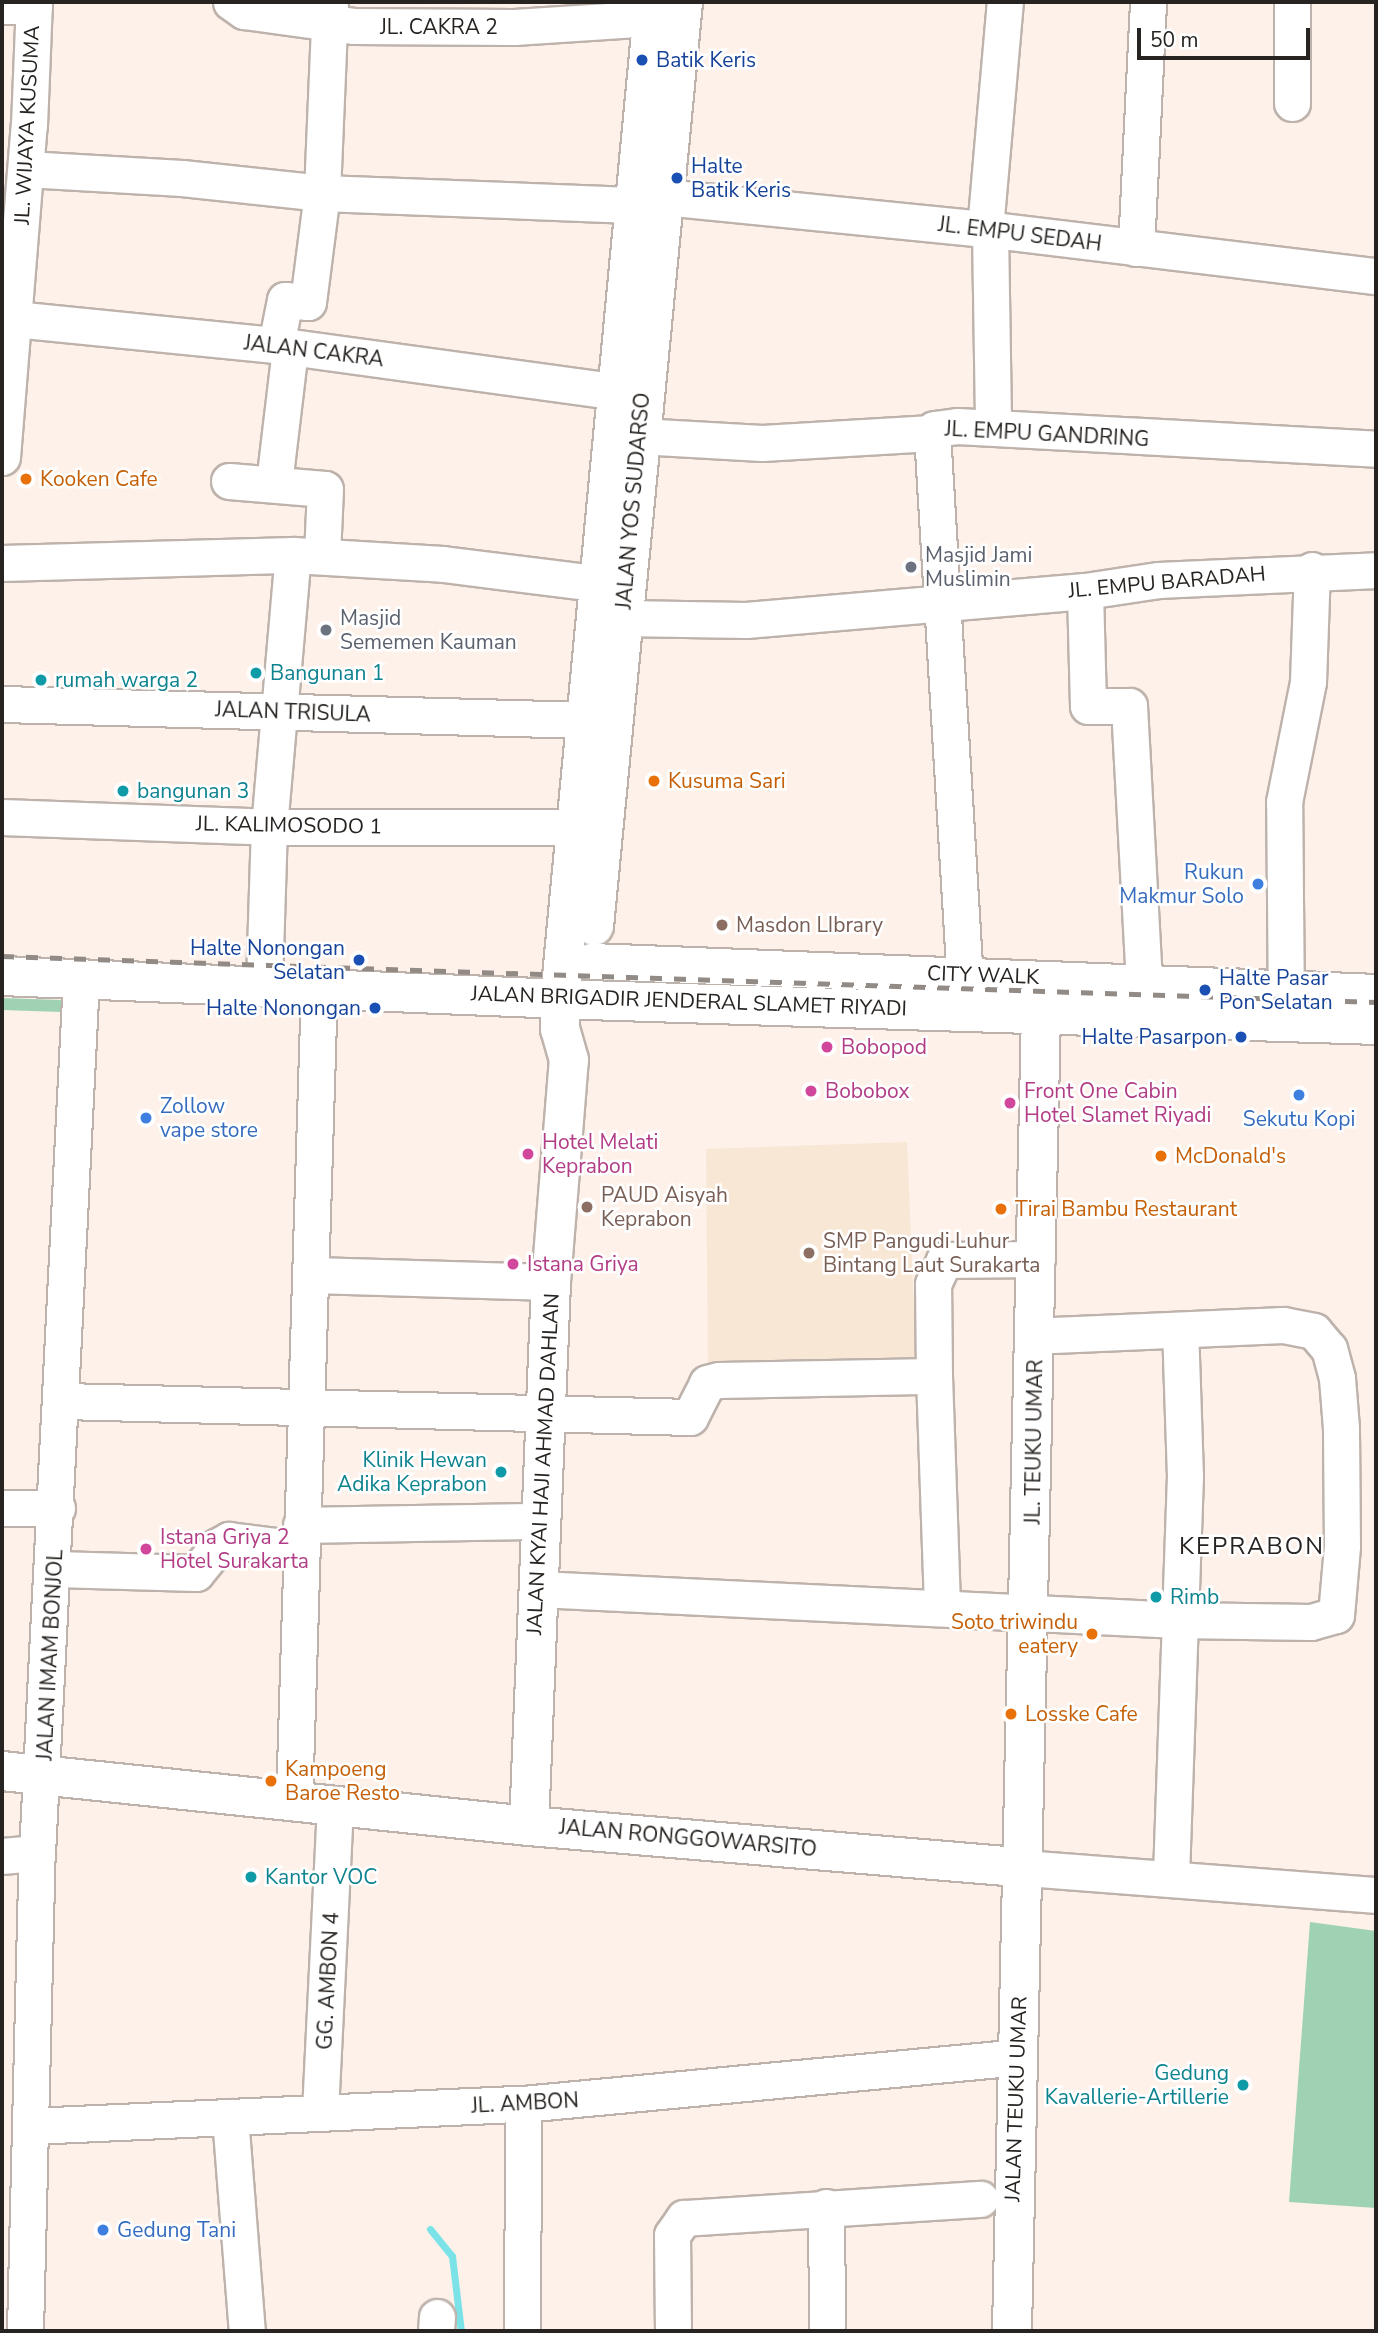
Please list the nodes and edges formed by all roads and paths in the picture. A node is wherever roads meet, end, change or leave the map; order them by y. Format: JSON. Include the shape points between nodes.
{"nodes":[{"id":1,"x":231,"y":2,"type":"edge"},
{"id":2,"x":1005,"y":2,"type":"edge"},
{"id":3,"x":1292,"y":2,"type":"edge"},
{"id":4,"x":23,"y":5,"type":"edge"},
{"id":5,"x":663,"y":7,"type":"edge"},
{"id":6,"x":1147,"y":12,"type":"edge"},
{"id":7,"x":329,"y":13,"type":"edge"},
{"id":8,"x":1292,"y":103,"type":"dead end"},
{"id":9,"x":15,"y":125,"type":"edge"},
{"id":10,"x":26,"y":169,"type":"junction"},
{"id":11,"x":322,"y":193,"type":"junction"},
{"id":12,"x":653,"y":203,"type":"junction"},
{"id":13,"x":987,"y":229,"type":"junction"},
{"id":14,"x":1136,"y":248,"type":"junction"},
{"id":15,"x":1376,"y":276,"type":"edge"},
{"id":16,"x":11,"y":300,"type":"edge"},
{"id":17,"x":283,"y":346,"type":"junction"},
{"id":18,"x":614,"y":391,"type":"junction"},
{"id":19,"x":993,"y":428,"type":"junction"},
{"id":20,"x":932,"y":433,"type":"junction"},
{"id":21,"x":639,"y":436,"type":"junction"},
{"id":22,"x":1376,"y":449,"type":"edge"},
{"id":23,"x":2,"y":457,"type":"edge"},
{"id":24,"x":229,"y":481,"type":"dead end"},
{"id":25,"x":274,"y":482,"type":"junction"},
{"id":26,"x":308,"y":556,"type":"junction"},
{"id":27,"x":2,"y":563,"type":"edge"},
{"id":28,"x":1312,"y":570,"type":"junction"},
{"id":29,"x":1376,"y":570,"type":"edge"},
{"id":30,"x":596,"y":583,"type":"junction"},
{"id":31,"x":1085,"y":591,"type":"junction"},
{"id":32,"x":943,"y":605,"type":"junction"},
{"id":33,"x":622,"y":618,"type":"junction"},
{"id":34,"x":2,"y":704,"type":"edge"},
{"id":35,"x":279,"y":711,"type":"junction"},
{"id":36,"x":585,"y":720,"type":"junction"},
{"id":37,"x":2,"y":817,"type":"edge"},
{"id":38,"x":269,"y":827,"type":"junction"},
{"id":39,"x":576,"y":827,"type":"junction"},
{"id":40,"x":578,"y":960,"type":"junction"},
{"id":41,"x":2,"y":975,"type":"edge"},
{"id":42,"x":963,"y":975,"type":"junction"},
{"id":43,"x":81,"y":978,"type":"junction"},
{"id":44,"x":264,"y":984,"type":"junction"},
{"id":45,"x":757,"y":985,"type":"junction"},
{"id":46,"x":319,"y":987,"type":"junction"},
{"id":47,"x":1376,"y":992,"type":"edge"},
{"id":48,"x":573,"y":999,"type":"junction"},
{"id":49,"x":1144,"y":1000,"type":"junction"},
{"id":50,"x":1286,"y":1005,"type":"junction"},
{"id":51,"x":967,"y":1012,"type":"junction"},
{"id":52,"x":1041,"y":1016,"type":"junction"},
{"id":53,"x":1376,"y":1025,"type":"edge"},
{"id":54,"x":1037,"y":1259,"type":"junction"},
{"id":55,"x":313,"y":1275,"type":"junction"},
{"id":56,"x":551,"y":1282,"type":"junction"},
{"id":57,"x":1180,"y":1329,"type":"junction"},
{"id":58,"x":1036,"y":1336,"type":"junction"},
{"id":59,"x":934,"y":1376,"type":"junction"},
{"id":60,"x":63,"y":1401,"type":"junction"},
{"id":61,"x":307,"y":1409,"type":"junction"},
{"id":62,"x":546,"y":1416,"type":"junction"},
{"id":63,"x":2,"y":1508,"type":"edge"},
{"id":64,"x":57,"y":1508,"type":"junction"},
{"id":65,"x":542,"y":1521,"type":"junction"},
{"id":66,"x":301,"y":1537,"type":"junction"},
{"id":67,"x":55,"y":1569,"type":"junction"},
{"id":68,"x":538,"y":1589,"type":"junction"},
{"id":69,"x":942,"y":1607,"type":"junction"},
{"id":70,"x":1031,"y":1611,"type":"junction"},
{"id":71,"x":1178,"y":1620,"type":"junction"},
{"id":72,"x":2,"y":1771,"type":"edge"},
{"id":73,"x":43,"y":1778,"type":"junction"},
{"id":74,"x":294,"y":1801,"type":"junction"},
{"id":75,"x":335,"y":1807,"type":"junction"},
{"id":76,"x":528,"y":1826,"type":"junction"},
{"id":77,"x":37,"y":1853,"type":"junction"},
{"id":78,"x":2,"y":1856,"type":"edge"},
{"id":79,"x":1024,"y":1868,"type":"junction"},
{"id":80,"x":1171,"y":1876,"type":"junction"},
{"id":81,"x":1376,"y":1895,"type":"edge"},
{"id":82,"x":17,"y":2025,"type":"edge"},
{"id":83,"x":1017,"y":2057,"type":"junction"},
{"id":84,"x":523,"y":2104,"type":"junction"},
{"id":85,"x":303,"y":2113,"type":"junction"},
{"id":86,"x":230,"y":2117,"type":"junction"},
{"id":87,"x":31,"y":2126,"type":"junction"},
{"id":88,"x":980,"y":2199,"type":"dead end"},
{"id":89,"x":826,"y":2207,"type":"junction"},
{"id":90,"x":25,"y":2331,"type":"edge"},
{"id":91,"x":247,"y":2331,"type":"edge"},
{"id":92,"x":522,"y":2331,"type":"edge"},
{"id":93,"x":673,"y":2331,"type":"edge"},
{"id":94,"x":827,"y":2331,"type":"edge"},
{"id":95,"x":1012,"y":2331,"type":"edge"}],
"edges":[{"from":1,"to":7,"type":"street","name":"JL. CAKRA 2","via":[[244,11]]},
{"from":2,"to":13,"type":"street"},
{"from":3,"to":8,"type":"street"},
{"from":4,"to":9,"type":"street","name":"JL. WIJAYA KUSUMA"},
{"from":5,"to":7,"type":"street","name":"JL. CAKRA 2","via":[[478,28]]},
{"from":5,"to":12,"type":"main road","name":"JALAN YOS SUDARSO"},
{"from":6,"to":14,"type":"street"},
{"from":7,"to":11,"type":"street"},
{"from":9,"to":10,"type":"street","name":"JL. WIJAYA KUSUMA"},
{"from":10,"to":11,"type":"street","name":"JL. EMPU SEDAH","via":[[182,178]]},
{"from":10,"to":16,"type":"street","name":"JL. WIJAYA KUSUMA"},
{"from":11,"to":12,"type":"street","name":"JL. EMPU SEDAH"},
{"from":11,"to":17,"type":"street","via":[[308,302],[285,300]]},
{"from":12,"to":13,"type":"street","name":"JL. EMPU SEDAH"},
{"from":12,"to":18,"type":"main road","name":"JALAN YOS SUDARSO"},
{"from":12,"to":21,"type":"main road","name":"JALAN YOS SUDARSO"},
{"from":13,"to":14,"type":"street","name":"JL. EMPU SEDAH"},
{"from":13,"to":19,"type":"street"},
{"from":14,"to":15,"type":"street","name":"JL. EMPU SEDAH"},
{"from":16,"to":17,"type":"street","name":"JALAN CAKRA"},
{"from":16,"to":23,"type":"street","name":"JL. WIJAYA KUSUMA"},
{"from":17,"to":18,"type":"street","name":"JALAN CAKRA"},
{"from":17,"to":25,"type":"street"},
{"from":18,"to":30,"type":"main road","name":"JALAN YOS SUDARSO"},
{"from":19,"to":20,"type":"street","name":"JL. EMPU GANDRING","via":[[947,426]]},
{"from":19,"to":22,"type":"street","name":"JL. EMPU GANDRING"},
{"from":20,"to":21,"type":"street","name":"JL. EMPU GANDRING","via":[[751,443]]},
{"from":20,"to":32,"type":"street"},
{"from":21,"to":33,"type":"main road","name":"JALAN YOS SUDARSO"},
{"from":24,"to":25,"type":"street"},
{"from":25,"to":26,"type":"street","via":[[325,489]]},
{"from":26,"to":27,"type":"street"},
{"from":26,"to":30,"type":"street","via":[[443,564]]},
{"from":26,"to":35,"type":"street"},
{"from":28,"to":29,"type":"street","name":"JL. EMPU BARADAH"},
{"from":28,"to":31,"type":"street","name":"JL. EMPU BARADAH","via":[[1159,580]]},
{"from":28,"to":50,"type":"street","via":[[1310,668],[1284,802]]},
{"from":30,"to":36,"type":"main road","name":"JALAN YOS SUDARSO"},
{"from":31,"to":32,"type":"street","name":"JL. EMPU BARADAH"},
{"from":31,"to":49,"type":"street","via":[[1088,706],[1129,706]]},
{"from":32,"to":33,"type":"street","name":"JL. EMPU BARADAH","via":[[746,620]]},
{"from":32,"to":42,"type":"street"},
{"from":33,"to":40,"type":"main road","name":"JALAN YOS SUDARSO"},
{"from":34,"to":35,"type":"street","name":"JALAN TRISULA"},
{"from":35,"to":36,"type":"street","name":"JALAN TRISULA"},
{"from":35,"to":38,"type":"street"},
{"from":36,"to":39,"type":"main road","name":"JALAN YOS SUDARSO"},
{"from":37,"to":38,"type":"street","name":"JL. KALIMOSODO 1"},
{"from":38,"to":39,"type":"street","name":"JL. KALIMOSODO 1"},
{"from":38,"to":44,"type":"street"},
{"from":39,"to":40,"type":"main road","name":"JALAN YOS SUDARSO"},
{"from":40,"to":45,"type":"street","name":"CITY WALK"},
{"from":40,"to":48,"type":"main road","name":"JALAN YOS SUDARSO"},
{"from":41,"to":43,"type":"main road","name":"JALAN BRIGADIR JENDERAL SLAMET RIYADI"},
{"from":42,"to":45,"type":"street","name":"CITY WALK"},
{"from":42,"to":49,"type":"street","name":"CITY WALK"},
{"from":42,"to":51,"type":"street"},
{"from":43,"to":44,"type":"main road","name":"JALAN BRIGADIR JENDERAL SLAMET RIYADI"},
{"from":43,"to":60,"type":"street","name":"JALAN IMAM BONJOL"},
{"from":44,"to":46,"type":"main road","name":"JALAN BRIGADIR JENDERAL SLAMET RIYADI"},
{"from":45,"to":48,"type":"main road","name":"JALAN BRIGADIR JENDERAL SLAMET RIYADI"},
{"from":45,"to":51,"type":"main road","name":"JALAN BRIGADIR JENDERAL SLAMET RIYADI"},
{"from":46,"to":48,"type":"main road","name":"JALAN BRIGADIR JENDERAL SLAMET RIYADI"},
{"from":46,"to":55,"type":"street"},
{"from":47,"to":50,"type":"street"},
{"from":48,"to":56,"type":"main road","name":"JALAN KYAI HAJI AHMAD DAHLAN","via":[[560,1029],[569,1060]]},
{"from":49,"to":50,"type":"main road","name":"JALAN BRIGADIR JENDERAL SLAMET RIYADI"},
{"from":49,"to":52,"type":"main road","name":"JALAN BRIGADIR JENDERAL SLAMET RIYADI"},
{"from":50,"to":53,"type":"main road","name":"JALAN BRIGADIR JENDERAL SLAMET RIYADI"},
{"from":51,"to":52,"type":"main road","name":"JALAN BRIGADIR JENDERAL SLAMET RIYADI"},
{"from":52,"to":54,"type":"main road","name":"JL. TEUKU UMAR"},
{"from":54,"to":58,"type":"main road","name":"JL. TEUKU UMAR"},
{"from":54,"to":59,"type":"street","via":[[944,1260],[933,1284]]},
{"from":55,"to":56,"type":"street"},
{"from":55,"to":61,"type":"street"},
{"from":56,"to":62,"type":"main road","name":"JALAN KYAI HAJI AHMAD DAHLAN"},
{"from":57,"to":58,"type":"street"},
{"from":57,"to":71,"type":"street","via":[[1185,1477]]},
{"from":57,"to":71,"type":"street","via":[[1283,1325],[1314,1331],[1329,1349],[1337,1378],[1341,1428],[1342,1546],[1338,1606],[1332,1619]]},
{"from":58,"to":70,"type":"main road","name":"JL. TEUKU UMAR"},
{"from":59,"to":62,"type":"street","via":[[719,1380],[708,1383],[690,1417]]},
{"from":59,"to":69,"type":"street"},
{"from":60,"to":61,"type":"street"},
{"from":60,"to":64,"type":"street","name":"JALAN IMAM BONJOL"},
{"from":61,"to":62,"type":"street"},
{"from":61,"to":66,"type":"street"},
{"from":62,"to":65,"type":"main road","name":"JALAN KYAI HAJI AHMAD DAHLAN"},
{"from":63,"to":64,"type":"street"},
{"from":64,"to":67,"type":"street","name":"JALAN IMAM BONJOL"},
{"from":65,"to":66,"type":"street"},
{"from":65,"to":68,"type":"main road","name":"JALAN KYAI HAJI AHMAD DAHLAN"},
{"from":66,"to":67,"type":"street","via":[[229,1541],[218,1546],[196,1573]]},
{"from":66,"to":74,"type":"street"},
{"from":67,"to":73,"type":"street","name":"JALAN IMAM BONJOL"},
{"from":68,"to":69,"type":"street"},
{"from":68,"to":76,"type":"main road","name":"JALAN KYAI HAJI AHMAD DAHLAN"},
{"from":69,"to":70,"type":"street"},
{"from":70,"to":71,"type":"street"},
{"from":70,"to":79,"type":"main road","name":"JL. TEUKU UMAR"},
{"from":71,"to":80,"type":"street"},
{"from":72,"to":73,"type":"main road","name":"JALAN RONGGOWARSITO"},
{"from":73,"to":74,"type":"main road","name":"JALAN RONGGOWARSITO"},
{"from":73,"to":77,"type":"street","name":"JALAN IMAM BONJOL"},
{"from":74,"to":75,"type":"main road","name":"JALAN RONGGOWARSITO"},
{"from":75,"to":76,"type":"main road","name":"JALAN RONGGOWARSITO"},
{"from":75,"to":85,"type":"street","name":"GG. AMBON 4"},
{"from":76,"to":79,"type":"main road","name":"JALAN RONGGOWARSITO"},
{"from":77,"to":78,"type":"street"},
{"from":77,"to":82,"type":"street","name":"JALAN IMAM BONJOL"},
{"from":79,"to":80,"type":"street","name":"JALAN RONGGOWARSITO"},
{"from":79,"to":83,"type":"main road","name":"JALAN TEUKU UMAR"},
{"from":80,"to":81,"type":"street","name":"JALAN RONGGOWARSITO"},
{"from":82,"to":87,"type":"street","name":"JALAN IMAM BONJOL"},
{"from":83,"to":84,"type":"street","name":"JL. AMBON"},
{"from":83,"to":95,"type":"main road","name":"JALAN TEUKU UMAR"},
{"from":84,"to":85,"type":"street","name":"JL. AMBON"},
{"from":84,"to":92,"type":"street"},
{"from":85,"to":86,"type":"street","name":"JL. AMBON"},
{"from":86,"to":87,"type":"street","name":"JL. AMBON"},
{"from":86,"to":91,"type":"street"},
{"from":87,"to":90,"type":"street","name":"JALAN IMAM BONJOL"},
{"from":88,"to":89,"type":"street"},
{"from":89,"to":93,"type":"street","via":[[680,2220],[672,2235]]},
{"from":89,"to":94,"type":"street"}]}
